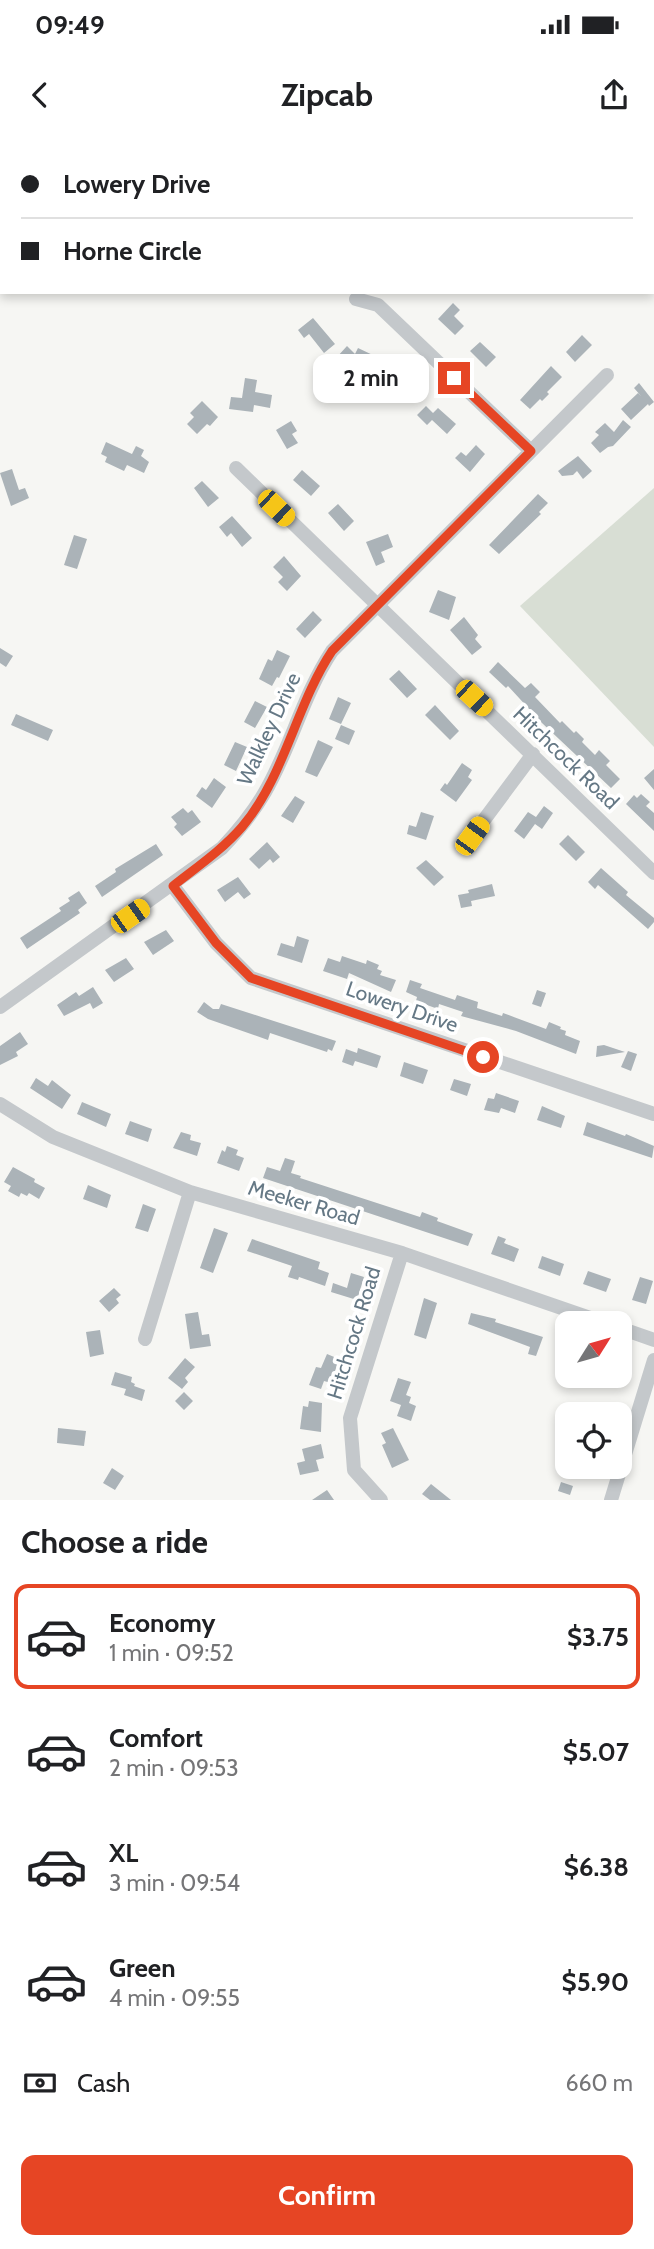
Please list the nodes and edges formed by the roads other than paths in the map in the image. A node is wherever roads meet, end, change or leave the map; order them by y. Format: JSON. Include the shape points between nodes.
{"nodes":[{"id":1,"x":356,"y":299,"type":"dead end"},
{"id":2,"x":607,"y":375,"type":"dead end"},
{"id":3,"x":531,"y":451,"type":"junction"},
{"id":4,"x":236,"y":468,"type":"dead end"},
{"id":5,"x":376,"y":606,"type":"junction"},
{"id":6,"x":533,"y":754,"type":"junction"},
{"id":7,"x":472,"y":836,"type":"dead end"},
{"id":8,"x":654,"y":873,"type":"edge"},
{"id":9,"x":173,"y":886,"type":"junction"},
{"id":10,"x":0,"y":1007,"type":"edge"},
{"id":11,"x":0,"y":1104,"type":"edge"},
{"id":12,"x":654,"y":1114,"type":"edge"},
{"id":13,"x":190,"y":1192,"type":"junction"},
{"id":14,"x":402,"y":1253,"type":"junction"},
{"id":15,"x":570,"y":1311,"type":"edge"},
{"id":16,"x":632,"y":1332,"type":"edge"},
{"id":17,"x":145,"y":1339,"type":"dead end"},
{"id":18,"x":654,"y":1340,"type":"edge"},
{"id":19,"x":654,"y":1360,"type":"edge"},
{"id":20,"x":381,"y":1500,"type":"edge"},
{"id":21,"x":611,"y":1500,"type":"edge"}],
"edges":[{"from":1,"to":3,"type":"street","via":[[378,305]]},
{"from":2,"to":3,"type":"street","name":"Walkley Drive"},
{"from":3,"to":5,"type":"street","name":"Walkley Drive"},
{"from":4,"to":5,"type":"street","name":"Hitchcock Road"},
{"from":5,"to":6,"type":"street","name":"Hitchcock Road"},
{"from":5,"to":9,"type":"street","name":"Walkley Drive","via":[[317,673],[266,790],[244,825]]},
{"from":6,"to":7,"type":"street"},
{"from":6,"to":8,"type":"street","name":"Hitchcock Road"},
{"from":9,"to":10,"type":"street","name":"Walkley Drive"},
{"from":9,"to":12,"type":"street","name":"Lowery Drive","via":[[216,943],[251,978]]},
{"from":11,"to":13,"type":"street","name":"Meeker Road","via":[[53,1137]]},
{"from":13,"to":14,"type":"street","name":"Meeker Road"},
{"from":13,"to":17,"type":"street"},
{"from":14,"to":15,"type":"street","name":"Meeker Road"},
{"from":14,"to":20,"type":"street","name":"Hitchcock Road","via":[[350,1418],[354,1470]]},
{"from":16,"to":18,"type":"street"},
{"from":19,"to":21,"type":"street"}]}
